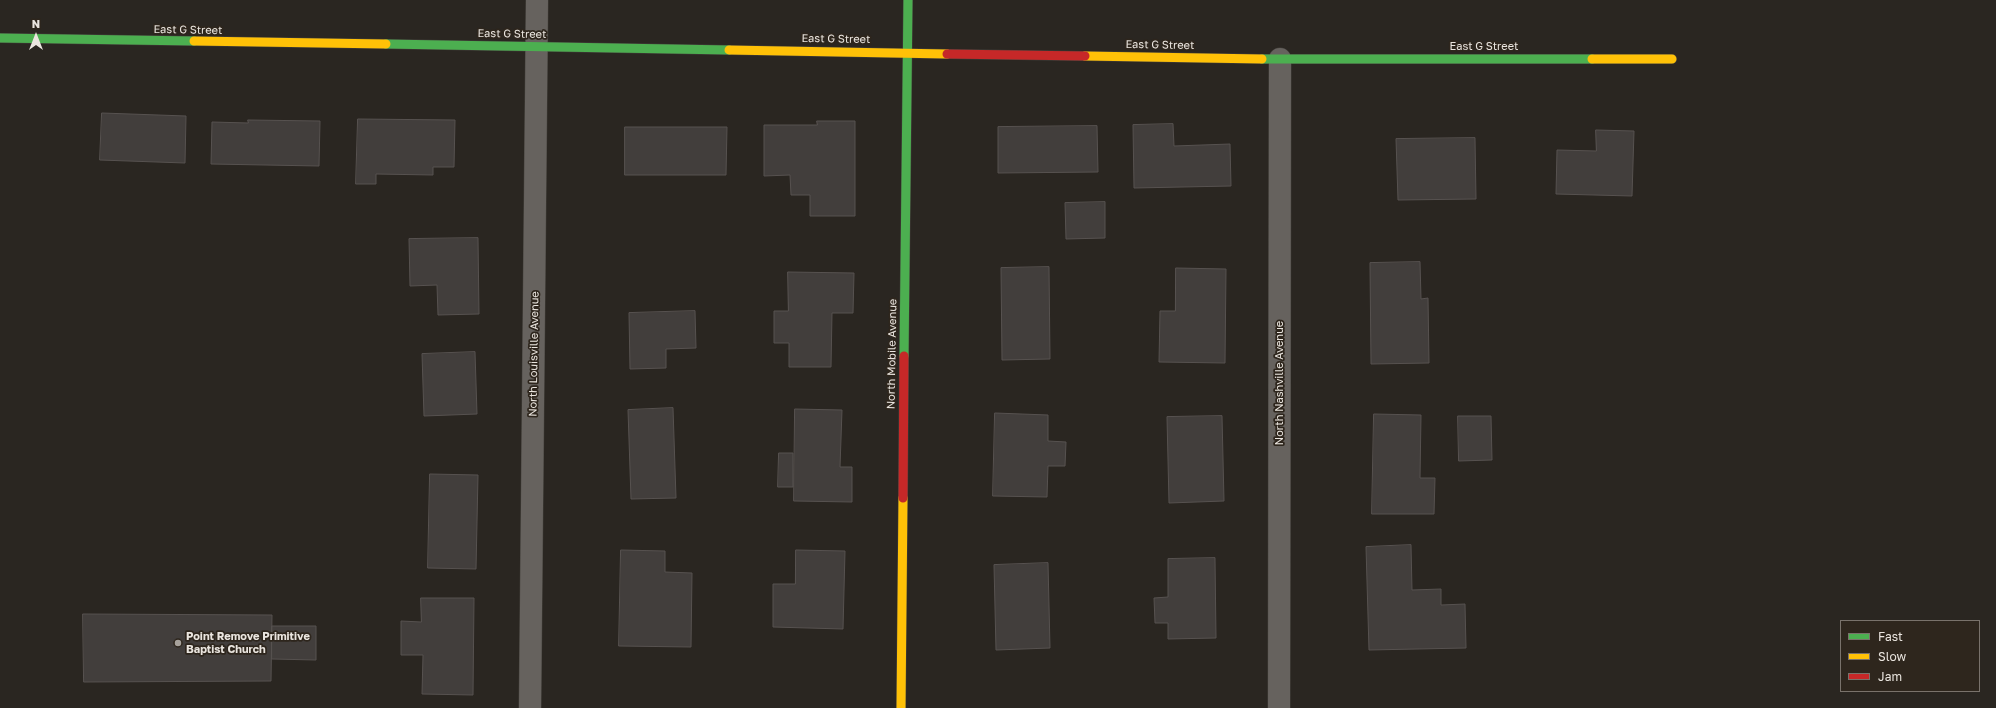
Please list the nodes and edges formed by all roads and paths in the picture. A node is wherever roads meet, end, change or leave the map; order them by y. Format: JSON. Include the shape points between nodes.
{"nodes":[{"id":1,"x":537,"y":0,"type":"edge"},
{"id":2,"x":908,"y":0,"type":"edge"},
{"id":3,"x":0,"y":38,"type":"edge"},
{"id":4,"x":537,"y":46,"type":"junction"},
{"id":5,"x":907,"y":52,"type":"junction"},
{"id":6,"x":1280,"y":59,"type":"junction"},
{"id":7,"x":1672,"y":59,"type":"dead end"},
{"id":8,"x":530,"y":708,"type":"edge"},
{"id":9,"x":901,"y":708,"type":"edge"},
{"id":10,"x":1279,"y":708,"type":"edge"}],
"edges":[{"from":1,"to":4,"type":"street","name":"North Louisville Avenue"},
{"from":2,"to":5,"type":"street","name":"North Mobile Avenue"},
{"from":3,"to":4,"type":"street","name":"East G Street"},
{"from":4,"to":5,"type":"street","name":"East G Street"},
{"from":4,"to":8,"type":"street","name":"North Louisville Avenue"},
{"from":5,"to":6,"type":"street","name":"East G Street"},
{"from":5,"to":9,"type":"street","name":"North Mobile Avenue"},
{"from":6,"to":7,"type":"street","name":"East G Street"},
{"from":6,"to":10,"type":"street","name":"North Nashville Avenue"}]}
